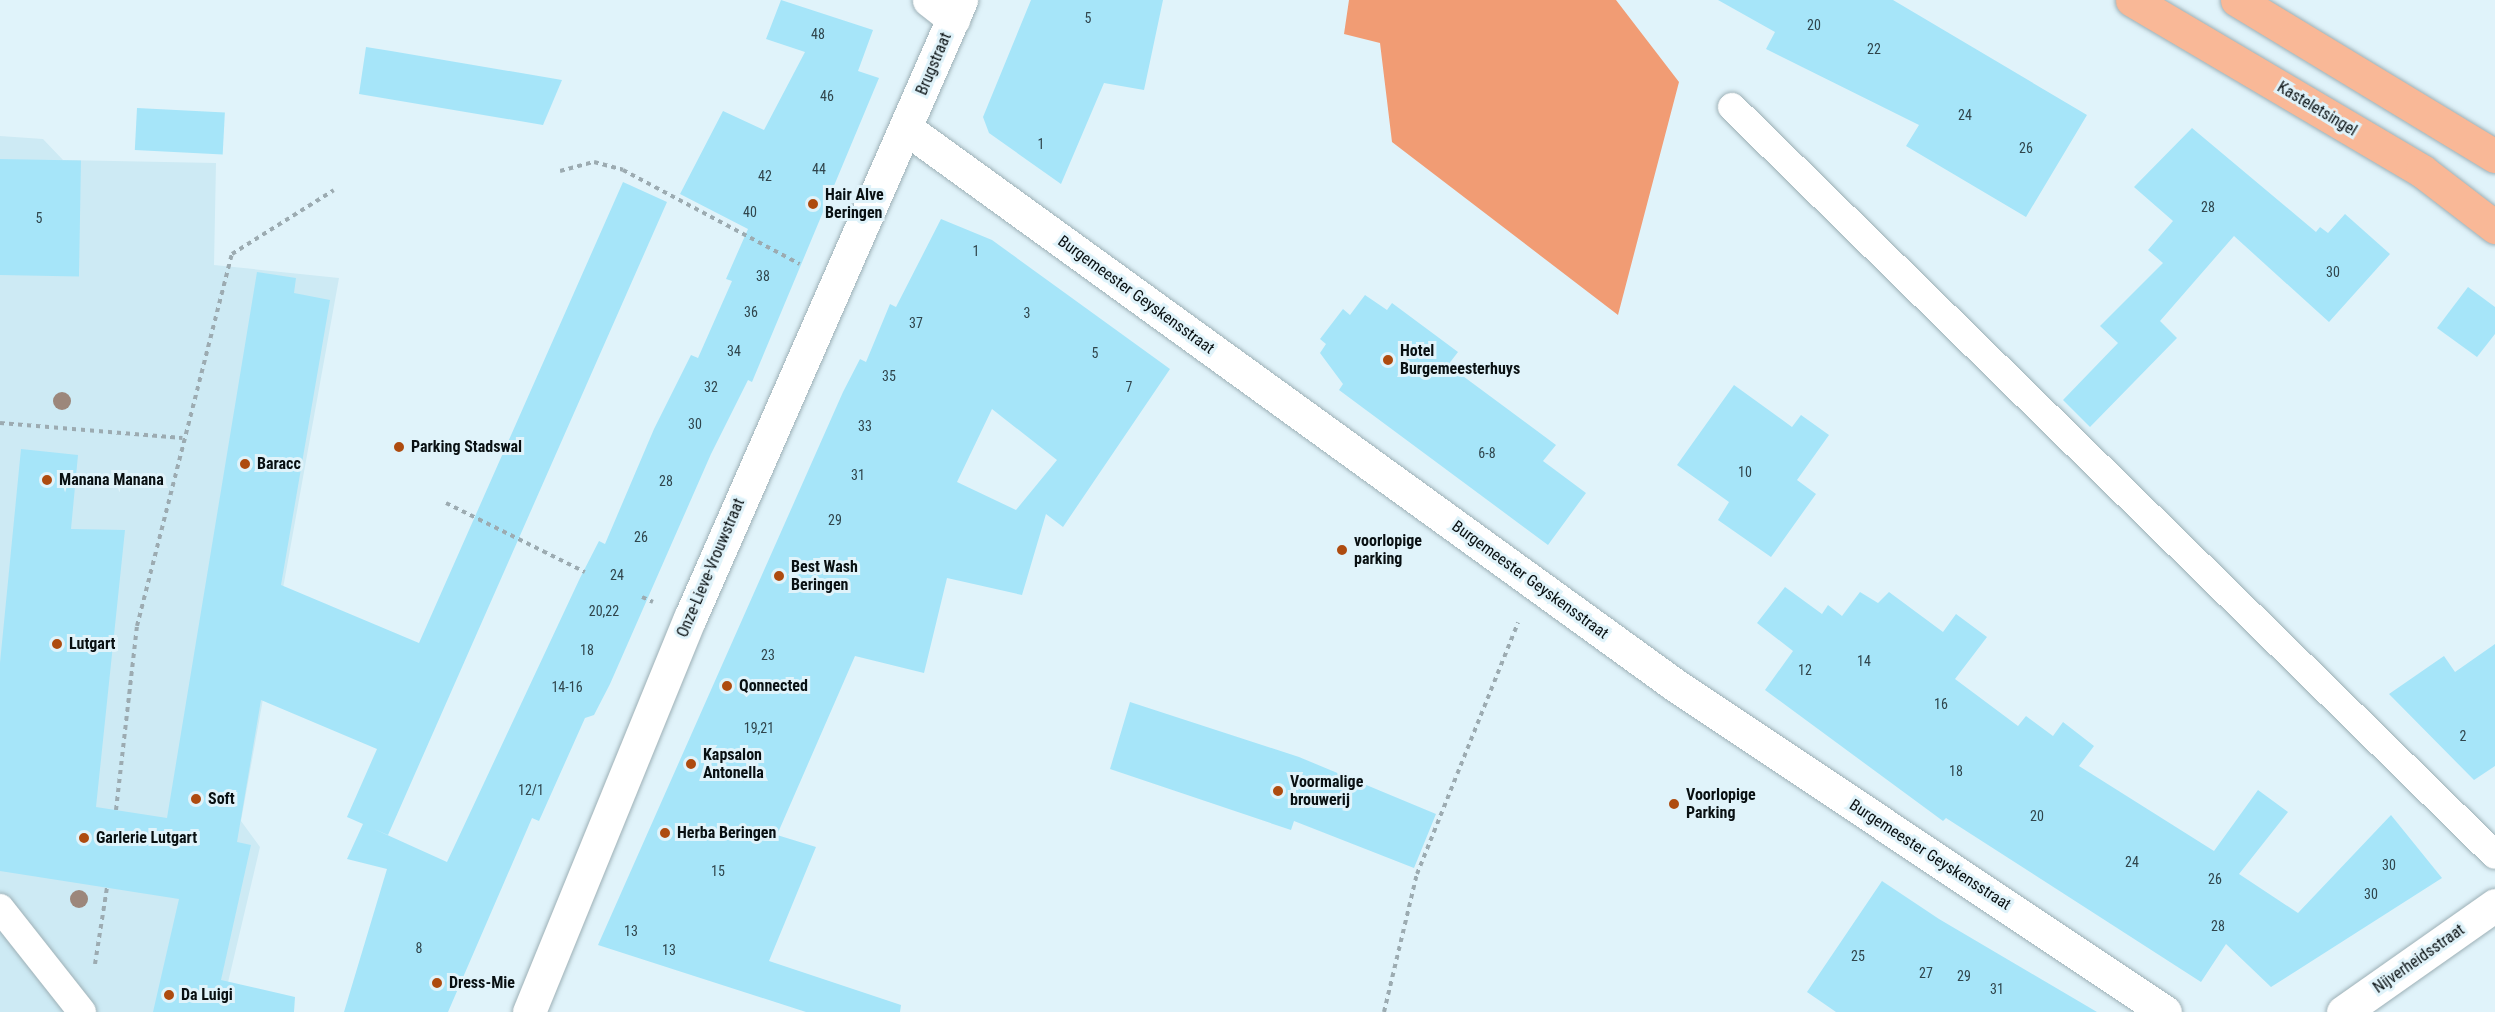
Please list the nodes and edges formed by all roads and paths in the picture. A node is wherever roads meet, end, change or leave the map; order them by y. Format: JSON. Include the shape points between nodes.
{"nodes":[{"id":1,"x":2132,"y":0,"type":"edge"},
{"id":2,"x":2237,"y":0,"type":"edge"},
{"id":3,"x":948,"y":6,"type":"edge"},
{"id":4,"x":1732,"y":107,"type":"dead end"},
{"id":5,"x":907,"y":129,"type":"junction"},
{"id":6,"x":2495,"y":156,"type":"edge"},
{"id":7,"x":560,"y":171,"type":"dead end"},
{"id":8,"x":334,"y":190,"type":"dead end"},
{"id":9,"x":2495,"y":227,"type":"edge"},
{"id":10,"x":837,"y":284,"type":"junction"},
{"id":11,"x":0,"y":423,"type":"edge"},
{"id":12,"x":182,"y":438,"type":"junction"},
{"id":13,"x":446,"y":503,"type":"dead end"},
{"id":14,"x":585,"y":572,"type":"dead end"},
{"id":15,"x":1535,"y":584,"type":"junction"},
{"id":16,"x":116,"y":810,"type":"dead end"},
{"id":17,"x":2495,"y":855,"type":"edge"},
{"id":18,"x":107,"y":887,"type":"dead end"},
{"id":19,"x":2495,"y":905,"type":"edge"},
{"id":20,"x":0,"y":909,"type":"edge"},
{"id":21,"x":93,"y":978,"type":"dead end"},
{"id":22,"x":82,"y":1012,"type":"edge"},
{"id":23,"x":529,"y":1012,"type":"edge"},
{"id":24,"x":1384,"y":1012,"type":"edge"},
{"id":25,"x":2165,"y":1012,"type":"edge"},
{"id":26,"x":2343,"y":1012,"type":"edge"}],
"edges":[{"from":1,"to":9,"type":"main road","name":"Kasteletsingel","via":[[2422,171]]},
{"from":2,"to":6,"type":"main road"},
{"from":3,"to":5,"type":"street","name":"Brugstraat"},
{"from":4,"to":17,"type":"lane"},
{"from":5,"to":10,"type":"street","name":"Onze-Lieve-Vrouwstraat"},
{"from":5,"to":15,"type":"street","name":"Burgemeester Geyskensstraat"},
{"from":7,"to":10,"type":"path","via":[[594,162],[623,170]]},
{"from":8,"to":12,"type":"path","via":[[232,254]]},
{"from":10,"to":23,"type":"street","name":"Onze-Lieve-Vrouwstraat","via":[[615,794]]},
{"from":11,"to":12,"type":"path"},
{"from":12,"to":16,"type":"path","via":[[137,626]]},
{"from":13,"to":14,"type":"path"},
{"from":15,"to":24,"type":"path","via":[[1417,874]]},
{"from":15,"to":25,"type":"street","name":"Burgemeester Geyskensstraat","via":[[1675,686]]},
{"from":18,"to":21,"type":"path"},
{"from":19,"to":26,"type":"street","name":"Nijverheidsstraat"},
{"from":20,"to":22,"type":"lane"}]}
